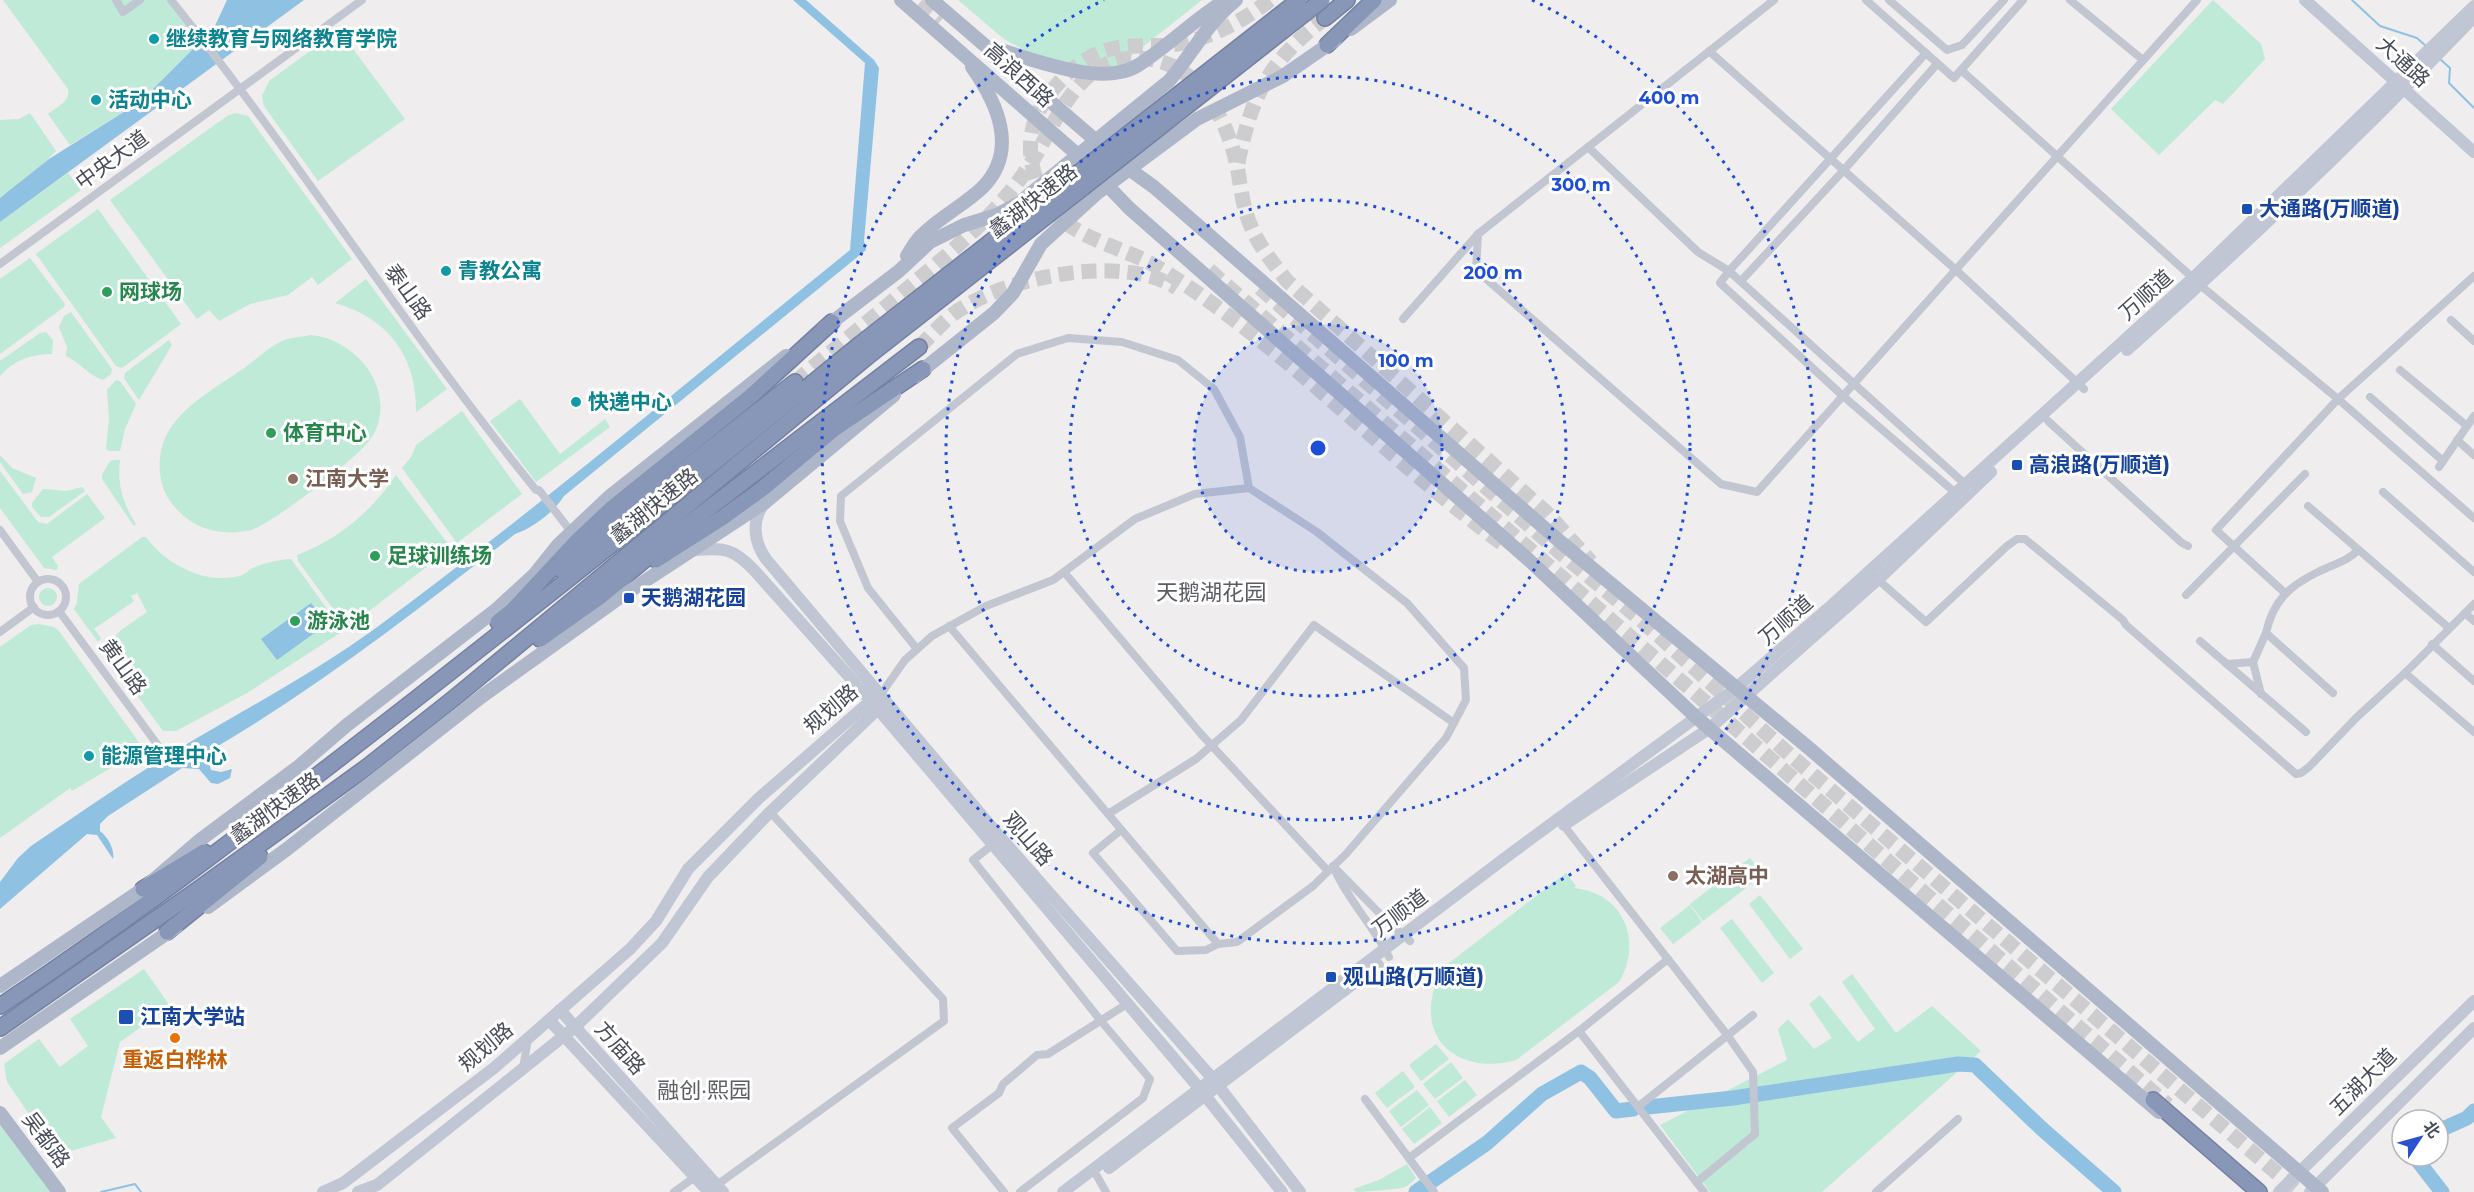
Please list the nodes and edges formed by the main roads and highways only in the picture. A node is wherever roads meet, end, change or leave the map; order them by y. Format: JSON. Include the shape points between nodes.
{"nodes":[{"id":1,"x":901,"y":0,"type":"edge"},
{"id":2,"x":932,"y":0,"type":"edge"},
{"id":3,"x":1226,"y":0,"type":"edge"},
{"id":4,"x":1236,"y":0,"type":"edge"},
{"id":5,"x":1299,"y":0,"type":"edge"},
{"id":6,"x":1322,"y":0,"type":"edge"},
{"id":7,"x":1347,"y":0,"type":"edge"},
{"id":8,"x":1374,"y":0,"type":"edge"},
{"id":9,"x":1390,"y":0,"type":"edge"},
{"id":10,"x":1325,"y":18,"type":"tunnel mouth"},
{"id":11,"x":946,"y":38,"type":"junction"},
{"id":12,"x":1327,"y":45,"type":"junction"},
{"id":13,"x":988,"y":46,"type":"junction"},
{"id":14,"x":1097,"y":141,"type":"junction"},
{"id":15,"x":1079,"y":156,"type":"junction"},
{"id":16,"x":1129,"y":169,"type":"junction"},
{"id":17,"x":1107,"y":185,"type":"junction"},
{"id":18,"x":899,"y":271,"type":"junction"},
{"id":19,"x":832,"y":322,"type":"junction"},
{"id":20,"x":920,"y":347,"type":"tunnel mouth"},
{"id":21,"x":863,"y":351,"type":"junction"},
{"id":22,"x":923,"y":369,"type":"junction"},
{"id":23,"x":795,"y":382,"type":"tunnel mouth"},
{"id":24,"x":601,"y":596,"type":"junction"},
{"id":25,"x":512,"y":611,"type":"junction"},
{"id":26,"x":453,"y":699,"type":"junction"},
{"id":27,"x":333,"y":764,"type":"junction"},
{"id":28,"x":368,"y":767,"type":"junction"},
{"id":29,"x":314,"y":780,"type":"junction"},
{"id":30,"x":143,"y":889,"type":"junction"},
{"id":31,"x":167,"y":932,"type":"junction"},
{"id":32,"x":0,"y":986,"type":"edge"},
{"id":33,"x":0,"y":1006,"type":"edge"},
{"id":34,"x":0,"y":1028,"type":"edge"},
{"id":35,"x":0,"y":1048,"type":"edge"},
{"id":36,"x":2153,"y":1100,"type":"tunnel mouth"},
{"id":37,"x":0,"y":1113,"type":"edge"},
{"id":38,"x":2315,"y":1190,"type":"edge"},
{"id":39,"x":58,"y":1192,"type":"edge"},
{"id":40,"x":2251,"y":1192,"type":"edge"},
{"id":41,"x":2259,"y":1192,"type":"edge"}],
"edges":[{"from":1,"to":11,"type":"main road","name":"高浪西路"},
{"from":2,"to":13,"type":"main road","name":"高浪西路"},
{"from":3,"to":13,"type":"main road","via":[[1139,65],[1122,72],[1082,72]]},
{"from":4,"to":14,"type":"main road","via":[[1199,38],[1169,81]]},
{"from":5,"to":21,"type":"highway","name":"蠡湖快速路","bridge":true},
{"from":6,"to":21,"type":"highway","name":"蠡湖快速路","bridge":true},
{"from":7,"to":10,"type":"highway"},
{"from":8,"to":12,"type":"highway"},
{"from":9,"to":12,"type":"main road"},
{"from":11,"to":15,"type":"main road","name":"高浪西路"},
{"from":11,"to":18,"type":"main road","via":[[973,69],[997,110],[1002,150],[992,176],[981,189],[918,238]]},
{"from":12,"to":16,"type":"main road","via":[[1283,76],[1197,119]]},
{"from":13,"to":14,"type":"main road","name":"高浪西路"},
{"from":14,"to":15,"type":"main road"},
{"from":14,"to":16,"type":"main road","name":"高浪西路"},
{"from":15,"to":17,"type":"main road","name":"高浪西路"},
{"from":15,"to":18,"type":"main road","via":[[1019,203],[930,242]]},
{"from":16,"to":17,"type":"main road"},
{"from":16,"to":38,"type":"main road","name":"高浪西路","via":[[1557,539],[1819,757]]},
{"from":17,"to":22,"type":"main road","via":[[1041,244],[1013,293],[994,313]]},
{"from":17,"to":40,"type":"main road","name":"高浪西路","via":[[1128,208],[1530,561],[1697,718]]},
{"from":18,"to":19,"type":"main road"},
{"from":19,"to":25,"type":"highway","via":[[751,396],[612,508]]},
{"from":19,"to":30,"type":"main road","via":[[624,484],[497,609],[200,840]]},
{"from":20,"to":24,"type":"highway","via":[[678,532]]},
{"from":21,"to":26,"type":"highway","name":"蠡湖快速路"},
{"from":21,"to":27,"type":"highway","name":"蠡湖快速路"},
{"from":22,"to":24,"type":"highway","via":[[834,429],[722,518]]},
{"from":22,"to":31,"type":"main road","via":[[764,503],[616,600],[481,697],[246,881]]},
{"from":23,"to":25,"type":"highway","via":[[623,517]]},
{"from":24,"to":26,"type":"highway"},
{"from":25,"to":27,"type":"highway","via":[[373,724]]},
{"from":26,"to":28,"type":"highway","name":"蠡湖快速路"},
{"from":27,"to":29,"type":"highway","name":"蠡湖快速路"},
{"from":28,"to":31,"type":"highway"},
{"from":28,"to":34,"type":"highway","name":"蠡湖快速路"},
{"from":29,"to":30,"type":"highway"},
{"from":29,"to":33,"type":"highway","name":"蠡湖快速路","via":[[169,889]]},
{"from":30,"to":32,"type":"main road"},
{"from":31,"to":35,"type":"main road"},
{"from":36,"to":41,"type":"highway"},
{"from":37,"to":39,"type":"main road","name":"吴都路"}]}
